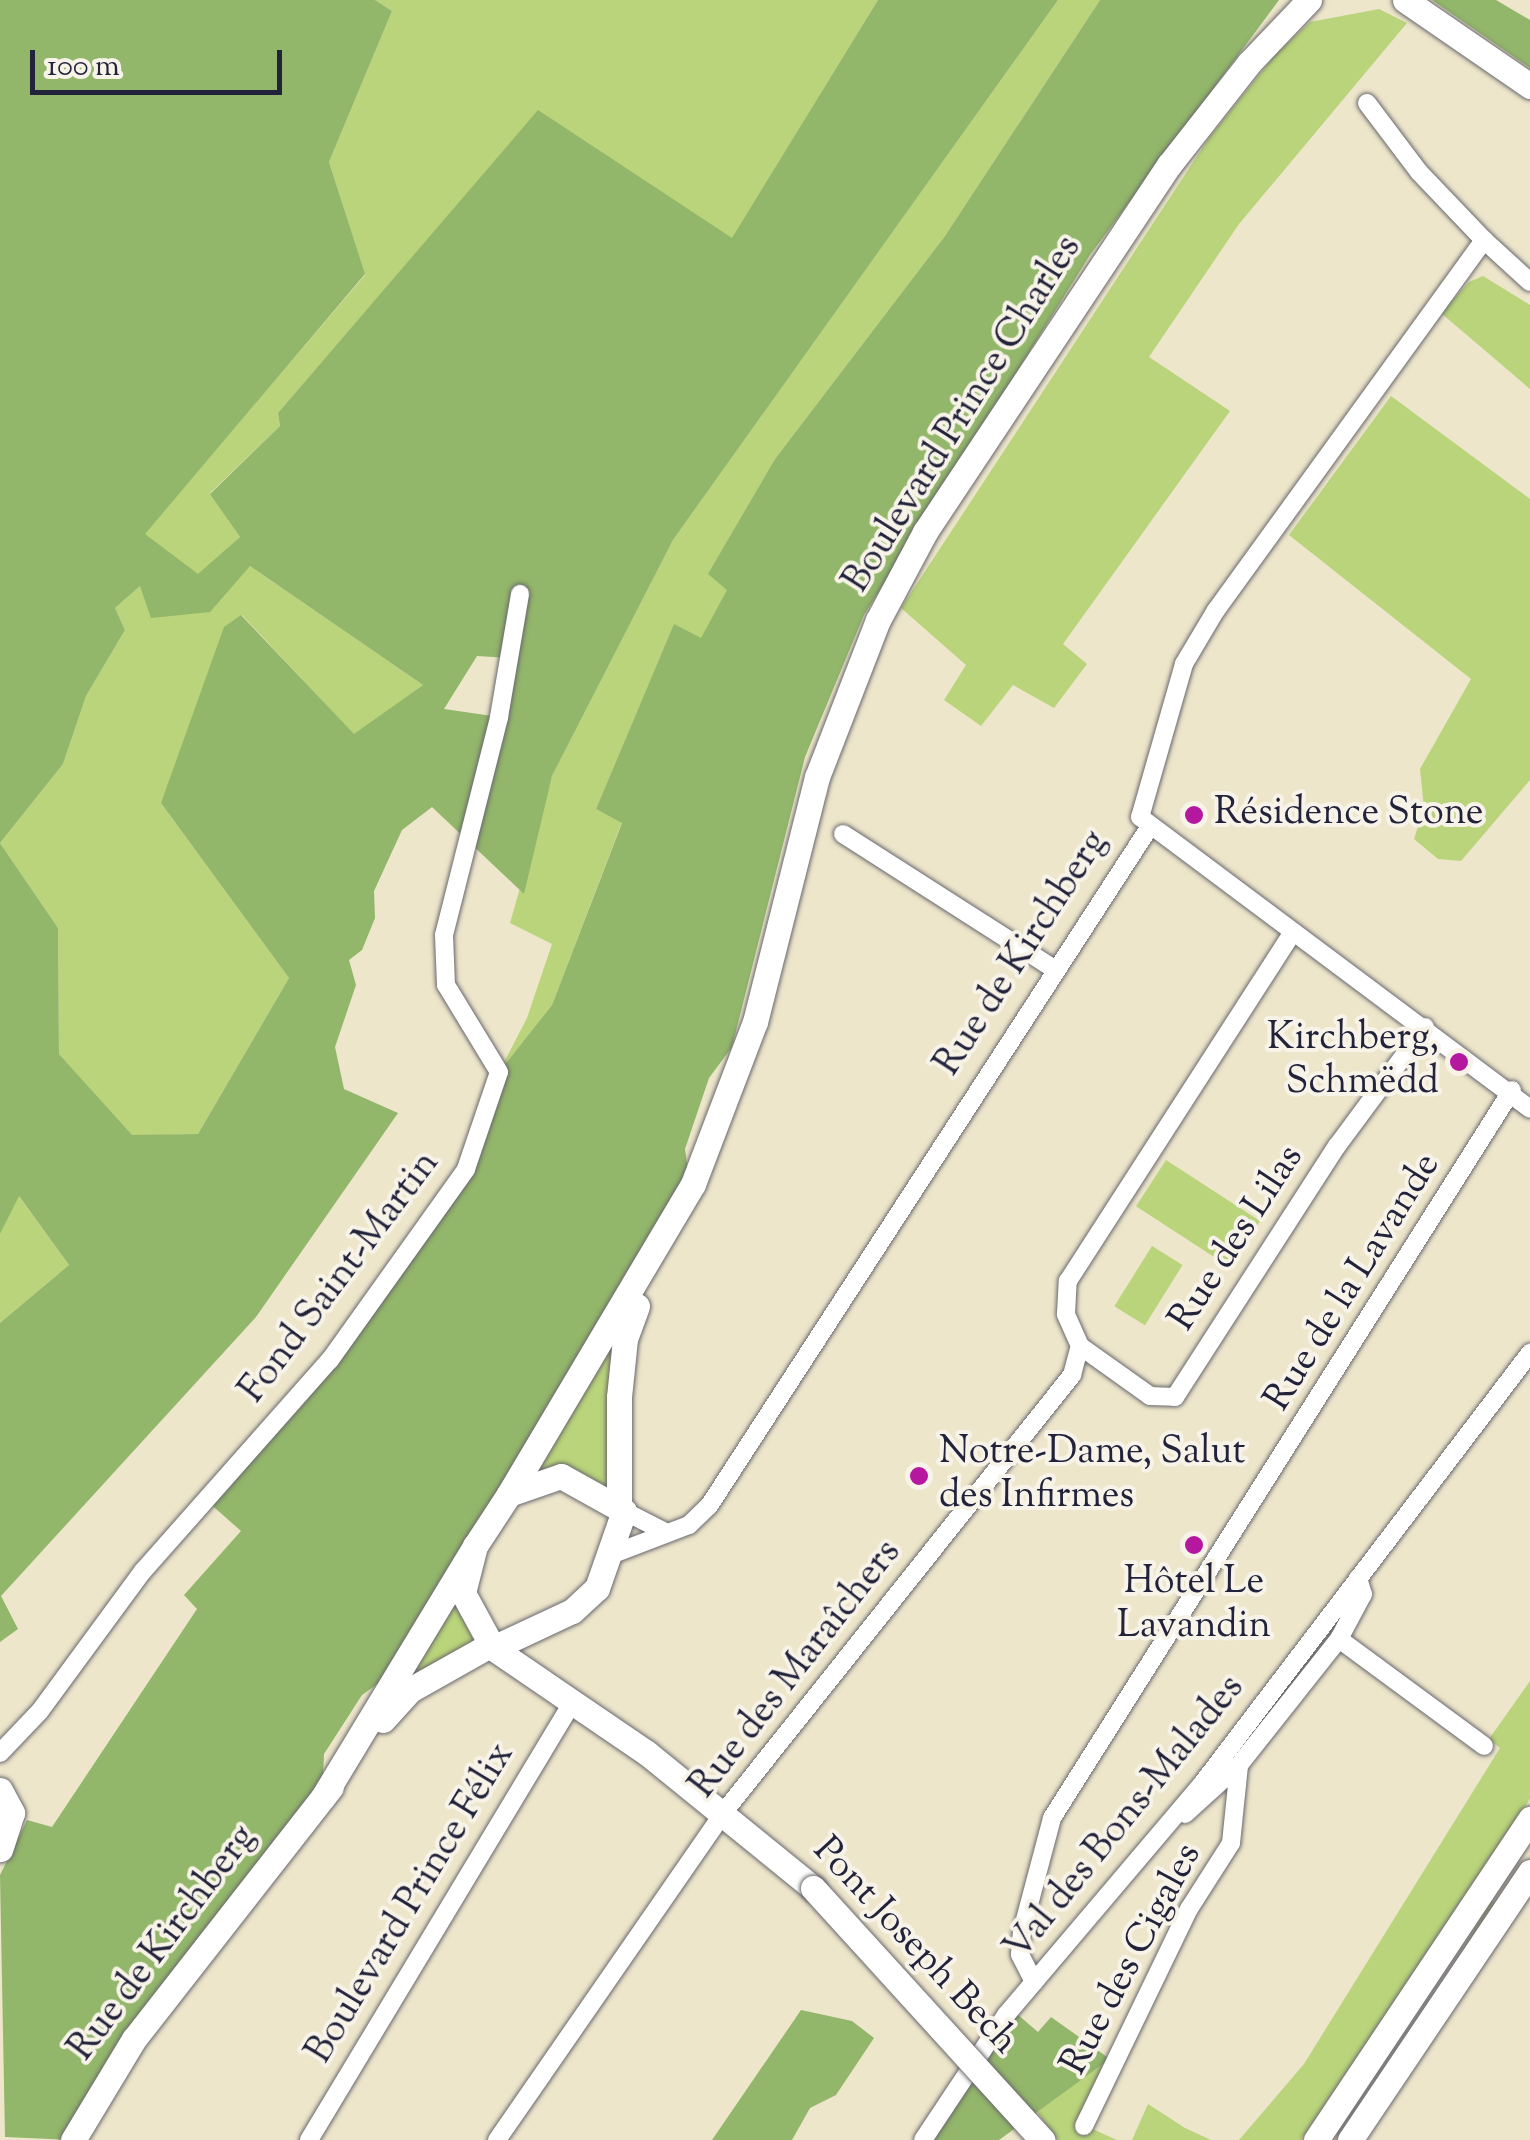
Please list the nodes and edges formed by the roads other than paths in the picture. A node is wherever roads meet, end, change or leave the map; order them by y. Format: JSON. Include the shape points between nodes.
{"nodes":[{"id":1,"x":1309,"y":0,"type":"edge"},
{"id":2,"x":1405,"y":0,"type":"edge"},
{"id":3,"x":1530,"y":86,"type":"edge"},
{"id":4,"x":1368,"y":103,"type":"dead end"},
{"id":5,"x":1484,"y":240,"type":"junction"},
{"id":6,"x":1530,"y":282,"type":"edge"},
{"id":7,"x":520,"y":594,"type":"dead end"},
{"id":8,"x":1149,"y":828,"type":"junction"},
{"id":9,"x":842,"y":834,"type":"dead end"},
{"id":10,"x":1294,"y":932,"type":"junction"},
{"id":11,"x":1056,"y":970,"type":"junction"},
{"id":12,"x":1425,"y":1027,"type":"junction"},
{"id":13,"x":1512,"y":1090,"type":"junction"},
{"id":14,"x":1530,"y":1109,"type":"edge"},
{"id":15,"x":654,"y":1257,"type":"junction"},
{"id":16,"x":1080,"y":1346,"type":"junction"},
{"id":17,"x":1530,"y":1353,"type":"edge"},
{"id":18,"x":508,"y":1494,"type":"junction"},
{"id":19,"x":621,"y":1507,"type":"junction"},
{"id":20,"x":664,"y":1531,"type":"junction"},
{"id":21,"x":475,"y":1546,"type":"junction"},
{"id":22,"x":613,"y":1554,"type":"junction"},
{"id":23,"x":1358,"y":1578,"type":"junction"},
{"id":24,"x":535,"y":1631,"type":"junction"},
{"id":25,"x":1340,"y":1639,"type":"junction"},
{"id":26,"x":490,"y":1647,"type":"junction"},
{"id":27,"x":546,"y":1686,"type":"junction"},
{"id":28,"x":572,"y":1702,"type":"junction"},
{"id":29,"x":1484,"y":1746,"type":"dead end"},
{"id":30,"x":0,"y":1753,"type":"edge"},
{"id":31,"x":1238,"y":1766,"type":"junction"},
{"id":32,"x":0,"y":1790,"type":"edge"},
{"id":33,"x":323,"y":1797,"type":"junction"},
{"id":34,"x":724,"y":1812,"type":"junction"},
{"id":35,"x":1166,"y":1826,"type":"junction"},
{"id":36,"x":1521,"y":1839,"type":"edge"},
{"id":37,"x":0,"y":1848,"type":"edge"},
{"id":38,"x":1530,"y":1873,"type":"edge"},
{"id":39,"x":1034,"y":1982,"type":"junction"},
{"id":40,"x":1084,"y":2126,"type":"dead end"},
{"id":41,"x":73,"y":2140,"type":"edge"},
{"id":42,"x":309,"y":2140,"type":"edge"},
{"id":43,"x":496,"y":2140,"type":"edge"},
{"id":44,"x":923,"y":2140,"type":"edge"},
{"id":45,"x":1042,"y":2140,"type":"edge"},
{"id":46,"x":1316,"y":2140,"type":"edge"},
{"id":47,"x":1350,"y":2140,"type":"edge"}],
"edges":[{"from":1,"to":15,"type":"main road","name":"Boulevard Prince Charles","via":[[1249,63],[1169,166],[925,532],[878,620],[816,777],[744,1054],[693,1184]]},
{"from":2,"to":3,"type":"main road"},
{"from":4,"to":5,"type":"street","via":[[1419,172]]},
{"from":5,"to":6,"type":"street"},
{"from":5,"to":8,"type":"street","name":"Rue de Kirchberg","via":[[1216,610],[1184,664],[1141,796],[1140,817]]},
{"from":7,"to":30,"type":"street","name":"Fond Saint-Martin","via":[[513,658],[444,935],[446,986],[499,1072],[466,1169],[330,1360],[143,1572],[40,1712]]},
{"from":8,"to":10,"type":"street"},
{"from":8,"to":11,"type":"street","name":"Rue de Kirchberg"},
{"from":9,"to":11,"type":"street"},
{"from":10,"to":12,"type":"street"},
{"from":10,"to":16,"type":"street","via":[[1068,1281],[1066,1314]]},
{"from":11,"to":20,"type":"street","name":"Rue de Kirchberg","via":[[709,1506],[688,1525]]},
{"from":12,"to":13,"type":"street"},
{"from":12,"to":16,"type":"street","name":"Rue des Lilas","via":[[1337,1146],[1175,1397],[1150,1396]]},
{"from":13,"to":14,"type":"street"},
{"from":13,"to":39,"type":"street","name":"Rue de la Lavande","via":[[1052,1818],[1022,1931],[1020,1954]]},
{"from":15,"to":18,"type":"main road","name":"Boulevard Prince Charles"},
{"from":15,"to":19,"type":"main road","name":"Boulevard Prince Charles","via":[[625,1339]]},
{"from":16,"to":34,"type":"street","name":"Rue des Maraîchers","via":[[1072,1376]]},
{"from":17,"to":23,"type":"street","name":"Val des Bons-Malades"},
{"from":18,"to":19,"type":"main road","via":[[561,1476]]},
{"from":18,"to":21,"type":"main road","name":"Rue de Kirchberg"},
{"from":19,"to":20,"type":"street"},
{"from":19,"to":22,"type":"main road","name":"Rue de Kirchberg"},
{"from":20,"to":22,"type":"street","name":"Rue de Kirchberg"},
{"from":21,"to":26,"type":"main road","name":"Rue de Kirchberg","via":[[463,1593]]},
{"from":21,"to":33,"type":"main road","name":"Rue de Kirchberg"},
{"from":22,"to":24,"type":"main road","name":"Rue de Kirchberg","via":[[597,1588]]},
{"from":23,"to":25,"type":"street","name":"Rue des Cigales","via":[[1363,1594]]},
{"from":23,"to":35,"type":"street","name":"Val des Bons-Malades"},
{"from":24,"to":26,"type":"main road","name":"Rue de Kirchberg"},
{"from":24,"to":27,"type":"main road","via":[[530,1658]]},
{"from":25,"to":29,"type":"street"},
{"from":25,"to":31,"type":"street","name":"Rue des Cigales"},
{"from":26,"to":27,"type":"main road","name":"Pont Joseph Bech"},
{"from":26,"to":33,"type":"main road","name":"Rue de Kirchberg","via":[[410,1690]]},
{"from":27,"to":28,"type":"main road","name":"Pont Joseph Bech"},
{"from":28,"to":34,"type":"main road","name":"Pont Joseph Bech"},
{"from":28,"to":42,"type":"street","name":"Boulevard Prince Félix"},
{"from":31,"to":35,"type":"street","name":"Rue des Cigales","via":[[1204,1801]]},
{"from":31,"to":40,"type":"street","name":"Rue des Cigales","via":[[1231,1843],[1181,1925]]},
{"from":32,"to":37,"type":"main road","via":[[12,1812]]},
{"from":33,"to":41,"type":"main road","name":"Rue de Kirchberg","via":[[134,2040]]},
{"from":34,"to":43,"type":"street","name":"Rue des Maraîchers"},
{"from":34,"to":45,"type":"main road","name":"Pont Joseph Bech","bridge":true,"via":[[812,1888]]},
{"from":35,"to":39,"type":"street","name":"Val des Bons-Malades"},
{"from":36,"to":38,"type":"main road"},
{"from":36,"to":46,"type":"main road"},
{"from":38,"to":47,"type":"main road"},
{"from":39,"to":44,"type":"street","name":"Val des Bons-Malades"}]}
